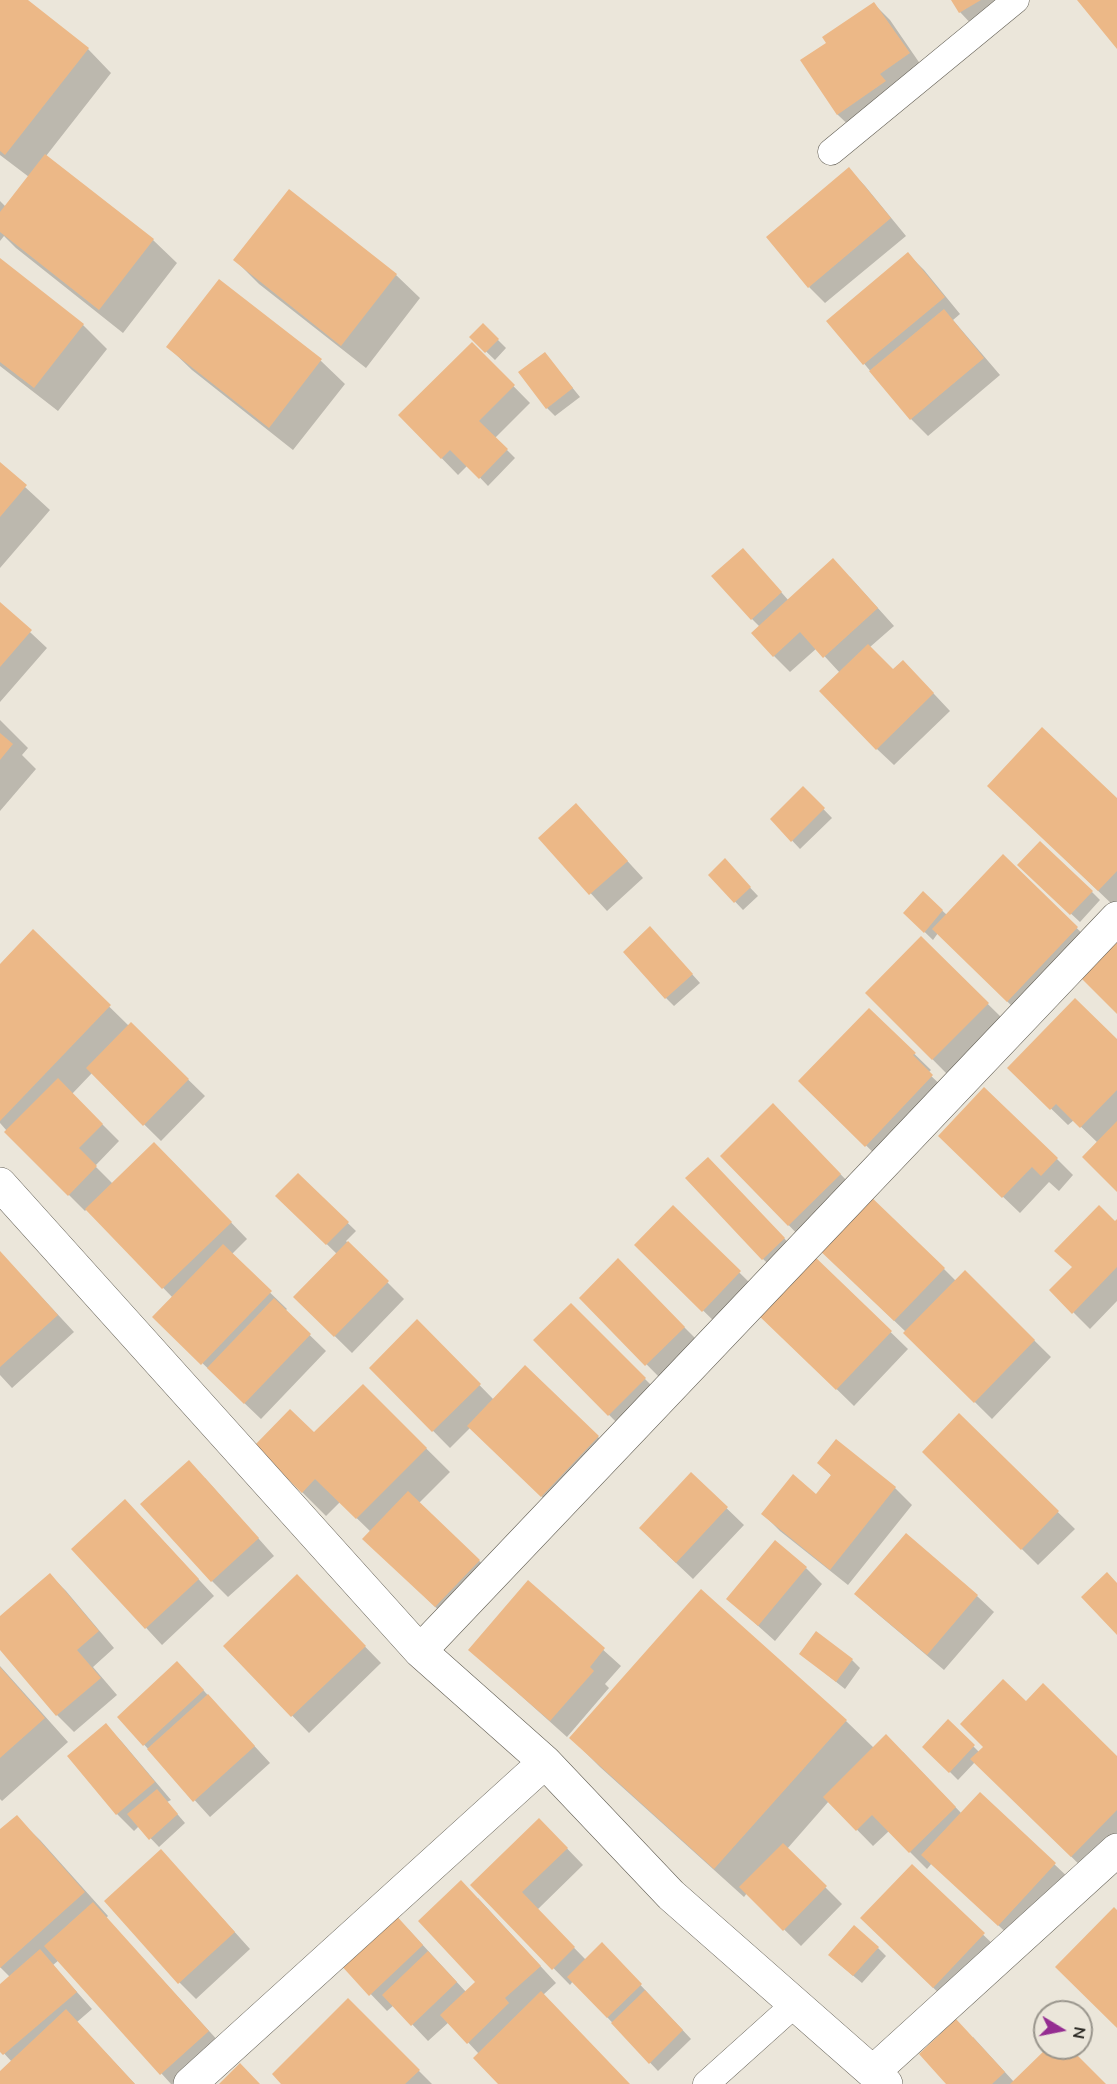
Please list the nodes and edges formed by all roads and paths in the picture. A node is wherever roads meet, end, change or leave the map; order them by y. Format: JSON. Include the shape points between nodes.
{"nodes":[{"id":1,"x":1016,"y":0,"type":"edge"},
{"id":2,"x":831,"y":152,"type":"dead end"},
{"id":3,"x":1117,"y":918,"type":"edge"},
{"id":4,"x":2,"y":1191,"type":"edge"},
{"id":5,"x":420,"y":1651,"type":"junction"},
{"id":6,"x":545,"y":1762,"type":"junction"},
{"id":7,"x":1117,"y":1850,"type":"edge"},
{"id":8,"x":795,"y":2004,"type":"junction"},
{"id":9,"x":880,"y":2078,"type":"edge"},
{"id":10,"x":190,"y":2084,"type":"edge"},
{"id":11,"x":706,"y":2084,"type":"edge"}],
"edges":[{"from":1,"to":2,"type":"lane"},
{"from":3,"to":5,"type":"street"},
{"from":4,"to":5,"type":"street"},
{"from":5,"to":6,"type":"street"},
{"from":6,"to":8,"type":"street","via":[[672,1895]]},
{"from":6,"to":10,"type":"street"},
{"from":7,"to":9,"type":"street"},
{"from":8,"to":9,"type":"street"},
{"from":8,"to":11,"type":"lane"}]}
